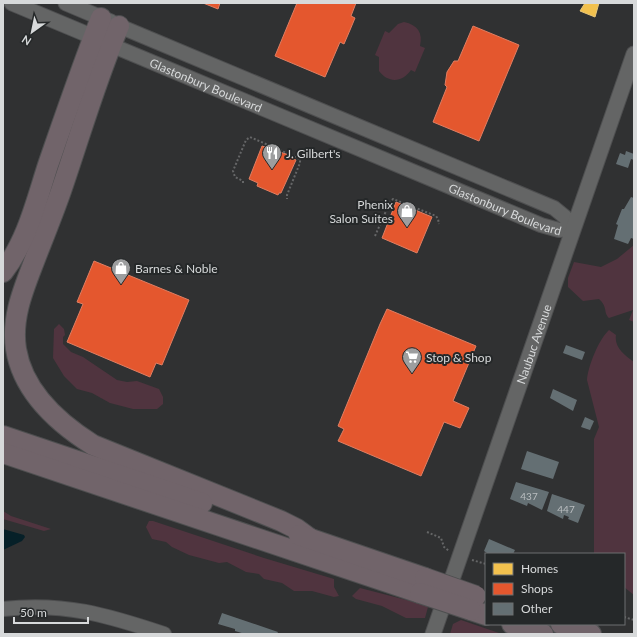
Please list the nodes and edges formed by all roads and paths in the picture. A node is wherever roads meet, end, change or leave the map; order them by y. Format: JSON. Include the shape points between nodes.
{"nodes":[{"id":1,"x":12,"y":3,"type":"edge"},
{"id":2,"x":66,"y":3,"type":"edge"},
{"id":3,"x":101,"y":18,"type":"junction"},
{"id":4,"x":119,"y":26,"type":"junction"},
{"id":5,"x":102,"y":41,"type":"junction"},
{"id":6,"x":634,"y":54,"type":"edge"},
{"id":7,"x":358,"y":126,"type":"junction"},
{"id":8,"x":376,"y":134,"type":"junction"},
{"id":9,"x":350,"y":145,"type":"junction"},
{"id":10,"x":368,"y":153,"type":"junction"},
{"id":11,"x":243,"y":183,"type":"dead end"},
{"id":12,"x":287,"y":199,"type":"dead end"},
{"id":13,"x":439,"y":224,"type":"dead end"},
{"id":14,"x":573,"y":229,"type":"junction"},
{"id":15,"x":375,"y":236,"type":"dead end"},
{"id":16,"x":3,"y":272,"type":"edge"},
{"id":17,"x":3,"y":436,"type":"edge"},
{"id":18,"x":3,"y":453,"type":"edge"},
{"id":19,"x":3,"y":467,"type":"edge"},
{"id":20,"x":135,"y":497,"type":"junction"},
{"id":21,"x":427,"y":532,"type":"dead end"},
{"id":22,"x":312,"y":540,"type":"junction"},
{"id":23,"x":460,"y":556,"type":"junction"},
{"id":24,"x":485,"y":564,"type":"edge"},
{"id":25,"x":423,"y":586,"type":"junction"},
{"id":26,"x":480,"y":605,"type":"edge"},
{"id":27,"x":3,"y":609,"type":"edge"},
{"id":28,"x":515,"y":625,"type":"edge"},
{"id":29,"x":564,"y":625,"type":"edge"},
{"id":30,"x":164,"y":634,"type":"edge"},
{"id":31,"x":433,"y":634,"type":"edge"},
{"id":32,"x":543,"y":634,"type":"edge"},
{"id":33,"x":591,"y":634,"type":"edge"}],
"edges":[{"from":1,"to":5,"type":"main road","name":"Glastonbury Boulevard"},
{"from":2,"to":3,"type":"main road","name":"Glastonbury Boulevard"},
{"from":3,"to":4,"type":"main road","name":"Glastonbury Boulevard"},
{"from":3,"to":5,"type":"highway"},
{"from":4,"to":5,"type":"highway"},
{"from":4,"to":7,"type":"street","name":"Glastonbury Boulevard"},
{"from":5,"to":9,"type":"street","name":"Glastonbury Boulevard"},
{"from":5,"to":16,"type":"highway","via":[[28,226],[16,253]]},
{"from":5,"to":22,"type":"highway","via":[[60,192],[17,308],[15,341],[23,373],[33,391],[50,411],[94,445],[281,521]]},
{"from":6,"to":14,"type":"main road","name":"Naubuc Avenue"},
{"from":7,"to":8,"type":"street","name":"Glastonbury Boulevard"},
{"from":7,"to":9,"type":"street"},
{"from":8,"to":10,"type":"street"},
{"from":8,"to":14,"type":"street","name":"Glastonbury Boulevard","via":[[554,208],[565,216]]},
{"from":9,"to":10,"type":"street","name":"Glastonbury Boulevard"},
{"from":10,"to":14,"type":"street","name":"Glastonbury Boulevard","via":[[546,227],[559,230]]},
{"from":11,"to":12,"type":"path","via":[[235,177],[233,171],[246,140],[250,137],[300,159]]},
{"from":13,"to":15,"type":"path","via":[[436,216],[393,199]]},
{"from":14,"to":23,"type":"main road","name":"Naubuc Avenue"},
{"from":17,"to":22,"type":"highway"},
{"from":18,"to":20,"type":"highway"},
{"from":19,"to":20,"type":"highway","via":[[106,496]]},
{"from":20,"to":25,"type":"highway"},
{"from":21,"to":23,"type":"path","via":[[441,538],[447,550]]},
{"from":22,"to":25,"type":"highway"},
{"from":23,"to":24,"type":"path"},
{"from":23,"to":31,"type":"main road","name":"Naubuc Avenue"},
{"from":25,"to":26,"type":"highway","bridge":true},
{"from":27,"to":30,"type":"street","via":[[38,606],[83,610]]},
{"from":28,"to":32,"type":"highway"},
{"from":29,"to":33,"type":"highway"}]}
